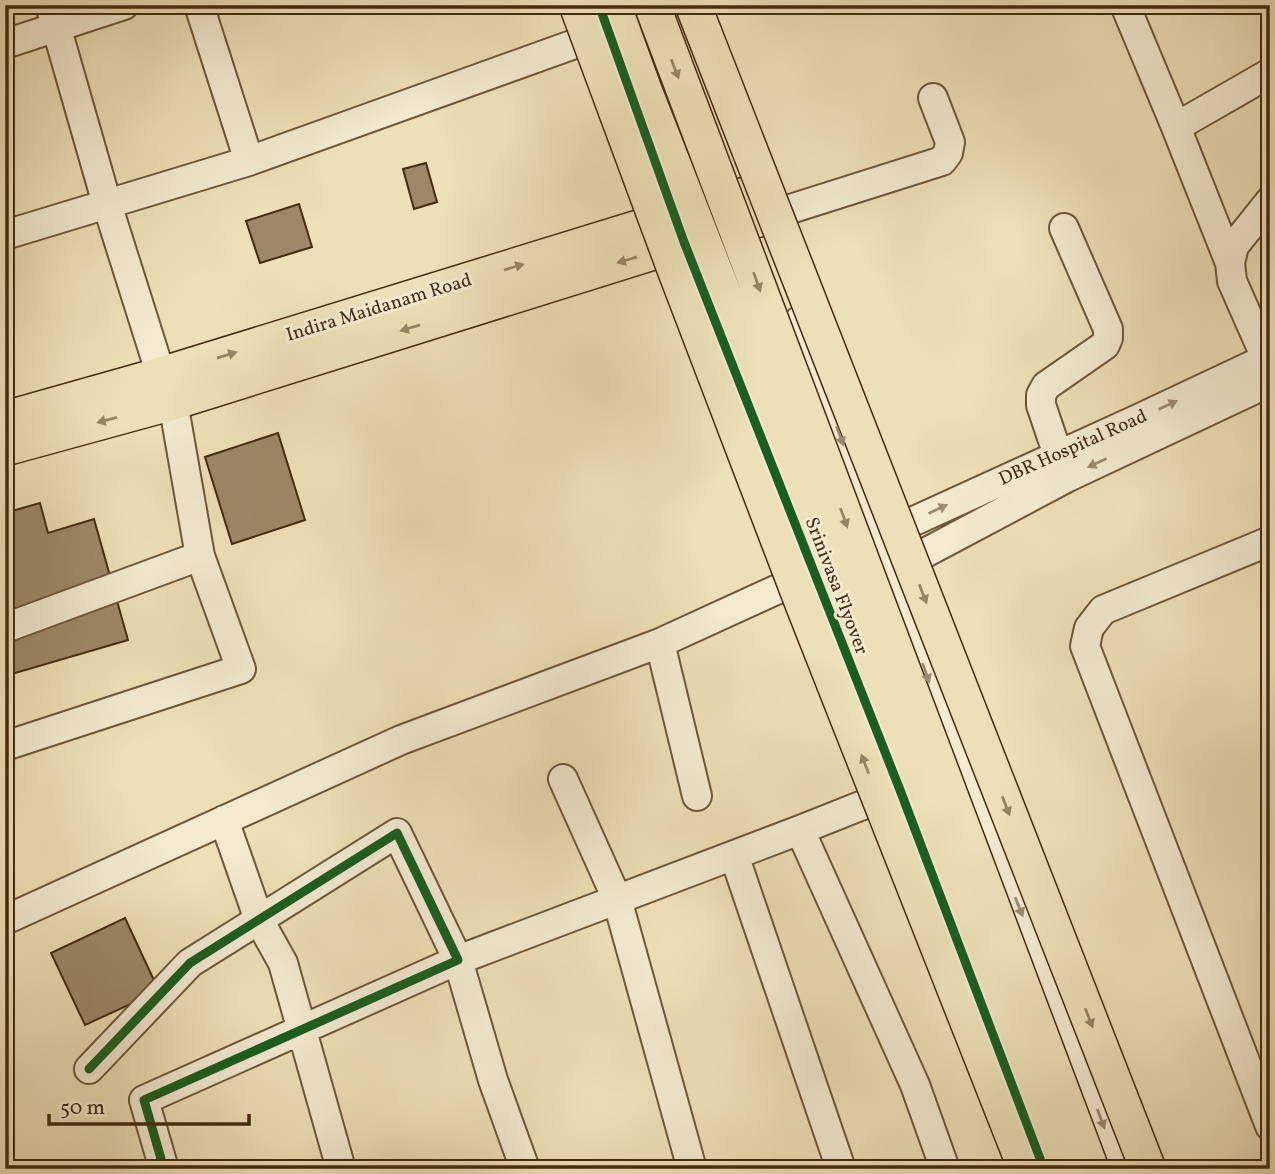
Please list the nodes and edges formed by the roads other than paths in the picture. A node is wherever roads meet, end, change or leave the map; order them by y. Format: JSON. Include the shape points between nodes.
{"nodes":[{"id":1,"x":124,"y":5,"type":"edge"},
{"id":2,"x":199,"y":5,"type":"edge"},
{"id":3,"x":577,"y":5,"type":"edge"},
{"id":4,"x":598,"y":5,"type":"edge"},
{"id":5,"x":652,"y":5,"type":"edge"},
{"id":6,"x":678,"y":5,"type":"edge"},
{"id":7,"x":693,"y":5,"type":"edge"},
{"id":8,"x":1125,"y":5,"type":"edge"},
{"id":9,"x":54,"y":16,"type":"edge"},
{"id":10,"x":610,"y":19,"type":"edge"},
{"id":11,"x":5,"y":44,"type":"edge"},
{"id":12,"x":1270,"y":73,"type":"edge"},
{"id":13,"x":933,"y":98,"type":"dead end"},
{"id":14,"x":1176,"y":127,"type":"junction"},
{"id":15,"x":248,"y":161,"type":"junction"},
{"id":16,"x":1270,"y":201,"type":"edge"},
{"id":17,"x":107,"y":204,"type":"junction"},
{"id":18,"x":757,"y":206,"type":"junction"},
{"id":19,"x":1064,"y":228,"type":"dead end"},
{"id":20,"x":680,"y":230,"type":"junction"},
{"id":21,"x":5,"y":235,"type":"edge"},
{"id":22,"x":1230,"y":263,"type":"junction"},
{"id":23,"x":1269,"y":366,"type":"edge"},
{"id":24,"x":167,"y":388,"type":"junction"},
{"id":25,"x":5,"y":419,"type":"edge"},
{"id":26,"x":5,"y":448,"type":"edge"},
{"id":27,"x":1058,"y":455,"type":"junction"},
{"id":28,"x":876,"y":538,"type":"junction"},
{"id":29,"x":1270,"y":541,"type":"edge"},
{"id":30,"x":200,"y":556,"type":"junction"},
{"id":31,"x":814,"y":572,"type":"junction"},
{"id":32,"x":889,"y":572,"type":"junction"},
{"id":33,"x":5,"y":628,"type":"edge"},
{"id":34,"x":660,"y":643,"type":"junction"},
{"id":35,"x":5,"y":746,"type":"edge"},
{"id":36,"x":563,"y":779,"type":"dead end"},
{"id":37,"x":900,"y":790,"type":"junction"},
{"id":38,"x":697,"y":796,"type":"dead end"},
{"id":39,"x":224,"y":820,"type":"junction"},
{"id":40,"x":800,"y":830,"type":"junction"},
{"id":41,"x":734,"y":855,"type":"junction"},
{"id":42,"x":617,"y":899,"type":"junction"},
{"id":43,"x":5,"y":920,"type":"edge"},
{"id":44,"x":259,"y":920,"type":"junction"},
{"id":45,"x":458,"y":960,"type":"junction"},
{"id":46,"x":302,"y":1030,"type":"junction"},
{"id":47,"x":89,"y":1069,"type":"dead end"},
{"id":48,"x":1270,"y":1126,"type":"edge"},
{"id":49,"x":164,"y":1169,"type":"edge"},
{"id":50,"x":341,"y":1169,"type":"edge"},
{"id":51,"x":526,"y":1169,"type":"edge"},
{"id":52,"x":692,"y":1169,"type":"edge"},
{"id":53,"x":841,"y":1169,"type":"edge"},
{"id":54,"x":945,"y":1169,"type":"edge"},
{"id":55,"x":1026,"y":1169,"type":"edge"},
{"id":56,"x":1044,"y":1169,"type":"edge"},
{"id":57,"x":1055,"y":1169,"type":"edge"},
{"id":58,"x":1091,"y":1169,"type":"edge"},
{"id":59,"x":1119,"y":1169,"type":"edge"},
{"id":60,"x":1148,"y":1169,"type":"edge"}],
"edges":[{"from":1,"to":9,"type":"street"},
{"from":2,"to":15,"type":"street"},
{"from":55,"to":3,"type":"main road","one_way":true,"bridge":true,"via":[[807,617]]},
{"from":4,"to":10,"type":"street"},
{"from":5,"to":58,"type":"main road","name":"Srinivasa Flyover","one_way":true,"bridge":true},
{"from":6,"to":18,"type":"street"},
{"from":7,"to":60,"type":"main road","one_way":true,"bridge":true},
{"from":8,"to":14,"type":"street"},
{"from":9,"to":11,"type":"street"},
{"from":9,"to":17,"type":"street"},
{"from":10,"to":15,"type":"street"},
{"from":10,"to":20,"type":"street"},
{"from":10,"to":57,"type":"main road","name":"Srinivasa Flyover","bridge":true,"via":[[654,114],[830,567]]},
{"from":12,"to":14,"type":"street"},
{"from":13,"to":18,"type":"street","via":[[950,142],[942,161]]},
{"from":14,"to":22,"type":"street"},
{"from":15,"to":17,"type":"street"},
{"from":16,"to":22,"type":"street","via":[[1234,246]]},
{"from":17,"to":21,"type":"street"},
{"from":17,"to":24,"type":"street"},
{"from":18,"to":20,"type":"main road","name":"Indira Maidanam Road"},
{"from":18,"to":28,"type":"street","one_way":true},
{"from":19,"to":27,"type":"street","via":[[1108,338],[1105,345],[1046,386],[1041,395]]},
{"from":20,"to":24,"type":"main road","name":"Indira Maidanam Road"},
{"from":20,"to":31,"type":"street"},
{"from":22,"to":23,"type":"street","via":[[1232,282]]},
{"from":27,"to":23,"type":"street","name":"DBR Hospital Road","one_way":true},
{"from":23,"to":32,"type":"street","name":"DBR Hospital Road","one_way":true},
{"from":24,"to":25,"type":"main road","name":"Indira Maidanam Road"},
{"from":24,"to":26,"type":"main road","one_way":true},
{"from":24,"to":30,"type":"street"},
{"from":28,"to":27,"type":"street","name":"DBR Hospital Road","one_way":true},
{"from":28,"to":32,"type":"street"},
{"from":29,"to":48,"type":"street","via":[[1103,610],[1089,628],[1085,646]]},
{"from":30,"to":33,"type":"street"},
{"from":30,"to":35,"type":"street","via":[[241,669]]},
{"from":31,"to":34,"type":"street"},
{"from":31,"to":37,"type":"street"},
{"from":32,"to":59,"type":"street","one_way":true,"via":[[941,714],[1080,1058]]},
{"from":34,"to":38,"type":"street"},
{"from":34,"to":39,"type":"street","via":[[401,740]]},
{"from":36,"to":42,"type":"street"},
{"from":37,"to":40,"type":"street"},
{"from":37,"to":56,"type":"street"},
{"from":39,"to":43,"type":"street"},
{"from":39,"to":44,"type":"street"},
{"from":40,"to":41,"type":"street"},
{"from":40,"to":54,"type":"street","via":[[915,1085]]},
{"from":41,"to":42,"type":"street"},
{"from":41,"to":53,"type":"street"},
{"from":42,"to":45,"type":"street"},
{"from":42,"to":52,"type":"street"},
{"from":44,"to":45,"type":"street","via":[[397,833]]},
{"from":44,"to":46,"type":"street","via":[[283,963]]},
{"from":44,"to":47,"type":"street","via":[[190,963]]},
{"from":45,"to":46,"type":"street"},
{"from":45,"to":51,"type":"street"},
{"from":46,"to":49,"type":"street","via":[[144,1100]]},
{"from":46,"to":50,"type":"street"}]}
